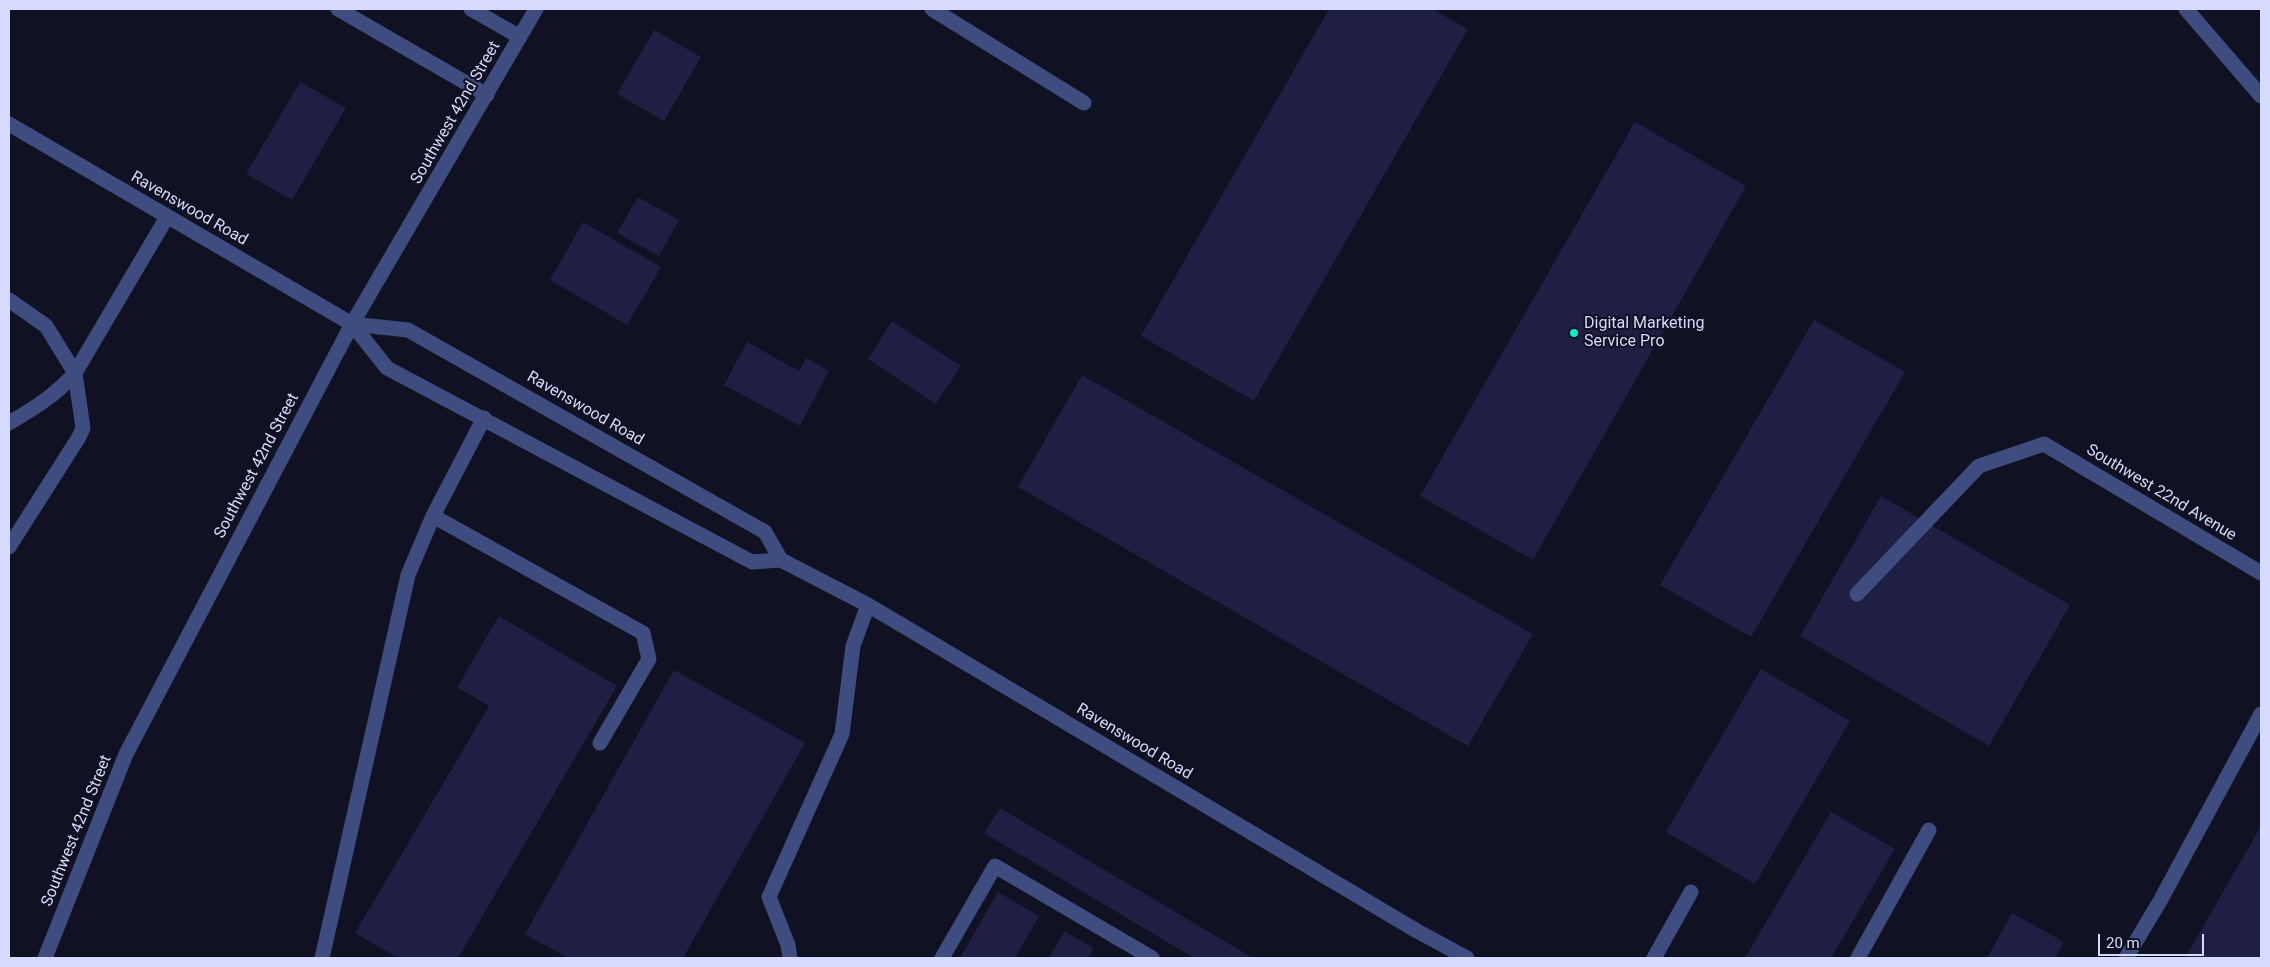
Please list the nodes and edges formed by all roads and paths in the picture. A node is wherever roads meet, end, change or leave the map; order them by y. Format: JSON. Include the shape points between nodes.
{"nodes":[{"id":1,"x":338,"y":9,"type":"edge"},
{"id":2,"x":471,"y":9,"type":"edge"},
{"id":3,"x":536,"y":9,"type":"edge"},
{"id":4,"x":932,"y":9,"type":"edge"},
{"id":5,"x":2186,"y":9,"type":"edge"},
{"id":6,"x":520,"y":37,"type":"junction"},
{"id":7,"x":487,"y":95,"type":"junction"},
{"id":8,"x":2261,"y":96,"type":"edge"},
{"id":9,"x":1084,"y":103,"type":"dead end"},
{"id":10,"x":9,"y":124,"type":"edge"},
{"id":11,"x":167,"y":216,"type":"junction"},
{"id":12,"x":9,"y":300,"type":"edge"},
{"id":13,"x":352,"y":324,"type":"junction"},
{"id":14,"x":75,"y":372,"type":"junction"},
{"id":15,"x":484,"y":418,"type":"junction"},
{"id":16,"x":9,"y":424,"type":"edge"},
{"id":17,"x":433,"y":516,"type":"junction"},
{"id":18,"x":9,"y":547,"type":"edge"},
{"id":19,"x":781,"y":560,"type":"junction"},
{"id":20,"x":2261,"y":573,"type":"edge"},
{"id":21,"x":1857,"y":594,"type":"dead end"},
{"id":22,"x":868,"y":605,"type":"junction"},
{"id":23,"x":2261,"y":714,"type":"edge"},
{"id":24,"x":600,"y":743,"type":"dead end"},
{"id":25,"x":1929,"y":830,"type":"dead end"},
{"id":26,"x":1691,"y":892,"type":"dead end"},
{"id":27,"x":45,"y":958,"type":"edge"},
{"id":28,"x":322,"y":958,"type":"edge"},
{"id":29,"x":790,"y":958,"type":"edge"},
{"id":30,"x":942,"y":958,"type":"edge"},
{"id":31,"x":1152,"y":958,"type":"edge"},
{"id":32,"x":1467,"y":958,"type":"edge"},
{"id":33,"x":1654,"y":958,"type":"edge"},
{"id":34,"x":1858,"y":958,"type":"edge"},
{"id":35,"x":2126,"y":958,"type":"edge"}],
"edges":[{"from":1,"to":7,"type":"street"},
{"from":2,"to":6,"type":"street"},
{"from":3,"to":6,"type":"street","name":"Southwest 42nd Street"},
{"from":4,"to":9,"type":"street"},
{"from":5,"to":8,"type":"street"},
{"from":6,"to":7,"type":"street","name":"Southwest 42nd Street"},
{"from":7,"to":13,"type":"street","name":"Southwest 42nd Street"},
{"from":10,"to":11,"type":"street","name":"Ravenswood Road"},
{"from":11,"to":13,"type":"street","name":"Ravenswood Road"},
{"from":11,"to":14,"type":"street"},
{"from":12,"to":14,"type":"street","via":[[46,326]]},
{"from":13,"to":15,"type":"street","name":"Ravenswood Road","via":[[387,368]]},
{"from":13,"to":19,"type":"street","name":"Ravenswood Road","via":[[408,330],[481,370],[765,532]]},
{"from":13,"to":27,"type":"street","name":"Southwest 42nd Street","via":[[126,754]]},
{"from":14,"to":16,"type":"street","via":[[62,387]]},
{"from":14,"to":18,"type":"street","via":[[82,428],[79,437]]},
{"from":15,"to":17,"type":"street"},
{"from":15,"to":19,"type":"street","name":"Ravenswood Road","via":[[752,562]]},
{"from":17,"to":24,"type":"street","via":[[643,633],[650,659]]},
{"from":17,"to":28,"type":"street","via":[[408,575]]},
{"from":19,"to":22,"type":"street","name":"Ravenswood Road"},
{"from":20,"to":21,"type":"street","name":"Southwest 22nd Avenue","via":[[2044,444],[1979,466]]},
{"from":22,"to":29,"type":"street","via":[[853,646],[842,734],[769,898]]},
{"from":22,"to":32,"type":"street","name":"Ravenswood Road"},
{"from":23,"to":35,"type":"street"},
{"from":25,"to":34,"type":"street"},
{"from":26,"to":33,"type":"street"},
{"from":30,"to":31,"type":"street","via":[[995,866]]}]}
